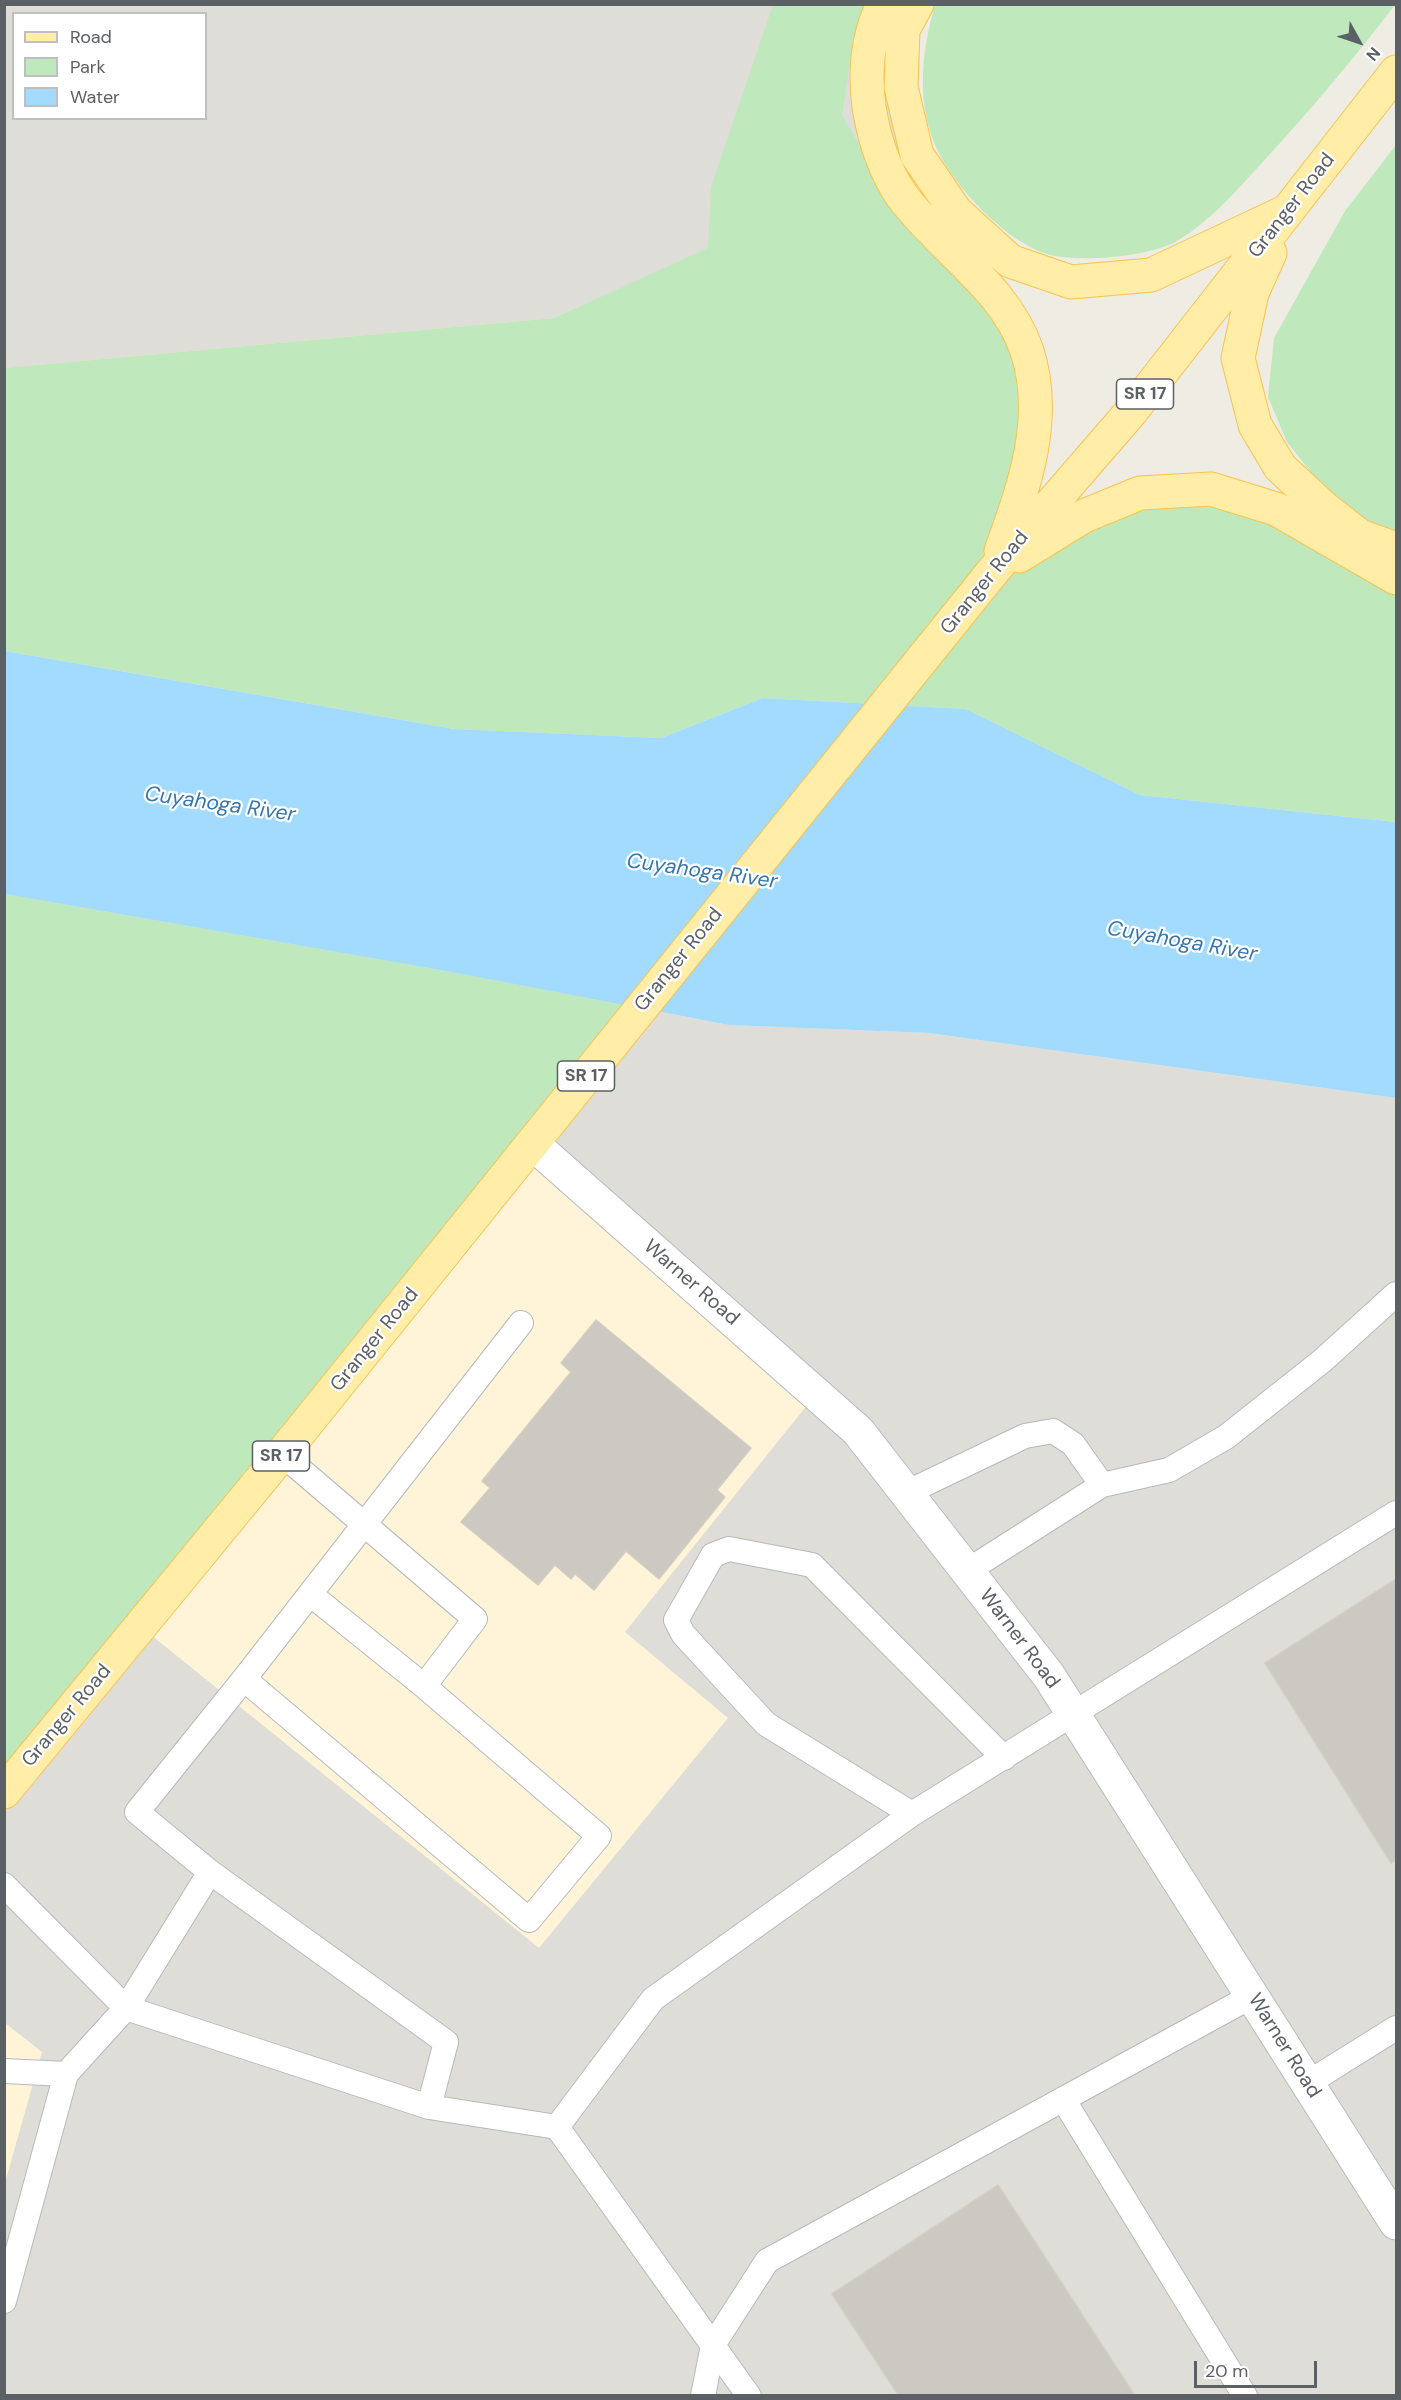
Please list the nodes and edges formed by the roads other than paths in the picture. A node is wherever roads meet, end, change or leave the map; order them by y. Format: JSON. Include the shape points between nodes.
{"nodes":[{"id":1,"x":883,"y":4,"type":"edge"},
{"id":2,"x":917,"y":4,"type":"edge"},
{"id":3,"x":1396,"y":72,"type":"edge"},
{"id":4,"x":1288,"y":211,"type":"junction"},
{"id":5,"x":1396,"y":549,"type":"edge"},
{"id":6,"x":994,"y":570,"type":"junction"},
{"id":7,"x":1396,"y":578,"type":"edge"},
{"id":8,"x":533,"y":1144,"type":"junction"},
{"id":9,"x":1396,"y":1294,"type":"edge"},
{"id":10,"x":520,"y":1323,"type":"dead end"},
{"id":11,"x":282,"y":1454,"type":"junction"},
{"id":12,"x":1102,"y":1485,"type":"junction"},
{"id":13,"x":906,"y":1493,"type":"junction"},
{"id":14,"x":1396,"y":1513,"type":"edge"},
{"id":15,"x":364,"y":1526,"type":"junction"},
{"id":16,"x":968,"y":1571,"type":"junction"},
{"id":17,"x":310,"y":1594,"type":"junction"},
{"id":18,"x":244,"y":1679,"type":"junction"},
{"id":19,"x":424,"y":1686,"type":"junction"},
{"id":20,"x":1074,"y":1715,"type":"junction"},
{"id":21,"x":1004,"y":1758,"type":"junction"},
{"id":22,"x":4,"y":1792,"type":"edge"},
{"id":23,"x":912,"y":1814,"type":"junction"},
{"id":24,"x":210,"y":1872,"type":"junction"},
{"id":25,"x":4,"y":1885,"type":"edge"},
{"id":26,"x":1252,"y":1996,"type":"junction"},
{"id":27,"x":126,"y":2008,"type":"junction"},
{"id":28,"x":1396,"y":2028,"type":"edge"},
{"id":29,"x":4,"y":2071,"type":"edge"},
{"id":30,"x":66,"y":2074,"type":"junction"},
{"id":31,"x":1308,"y":2083,"type":"junction"},
{"id":32,"x":1063,"y":2099,"type":"junction"},
{"id":33,"x":429,"y":2107,"type":"junction"},
{"id":34,"x":556,"y":2127,"type":"junction"},
{"id":35,"x":1396,"y":2223,"type":"edge"},
{"id":36,"x":4,"y":2301,"type":"edge"},
{"id":37,"x":714,"y":2345,"type":"junction"},
{"id":38,"x":703,"y":2396,"type":"edge"},
{"id":39,"x":749,"y":2396,"type":"edge"},
{"id":40,"x":1245,"y":2396,"type":"edge"}],
"edges":[{"from":1,"to":6,"type":"main road","via":[[869,45],[865,75],[875,136],[885,167],[930,229],[990,289],[1011,316],[1027,351],[1034,382],[1034,442],[1024,488]]},
{"from":2,"to":4,"type":"main road","via":[[903,30],[901,87],[917,154],[957,212],[1010,261],[1071,282],[1151,275]]},
{"from":3,"to":4,"type":"main road","name":"Granger Road","number":"SR 17"},
{"from":4,"to":5,"type":"main road","via":[[1252,293],[1238,358],[1255,425],[1280,467],[1324,508],[1360,536]]},
{"from":4,"to":6,"type":"main road","name":"Granger Road","number":"SR 17","via":[[1130,413]]},
{"from":6,"to":7,"type":"main road","via":[[1084,516],[1140,493],[1211,489],[1276,509]]},
{"from":6,"to":8,"type":"main road","name":"Granger Road","number":"SR 17"},
{"from":8,"to":11,"type":"main road","name":"Granger Road","number":"SR 17"},
{"from":8,"to":13,"type":"main road","name":"Warner Road","via":[[858,1431]]},
{"from":9,"to":12,"type":"lane","via":[[1322,1362],[1227,1437],[1169,1470]]},
{"from":10,"to":15,"type":"lane"},
{"from":11,"to":15,"type":"lane"},
{"from":11,"to":22,"type":"main road","name":"Granger Road","number":"SR 17"},
{"from":12,"to":13,"type":"lane","via":[[1073,1444],[1053,1431],[1025,1436]]},
{"from":12,"to":16,"type":"lane"},
{"from":13,"to":16,"type":"main road","name":"Warner Road"},
{"from":14,"to":20,"type":"lane"},
{"from":15,"to":17,"type":"lane"},
{"from":15,"to":19,"type":"lane","via":[[475,1619]]},
{"from":16,"to":20,"type":"main road","name":"Warner Road"},
{"from":17,"to":18,"type":"lane"},
{"from":17,"to":19,"type":"lane"},
{"from":18,"to":19,"type":"lane","via":[[529,1920],[599,1836]]},
{"from":18,"to":24,"type":"lane","via":[[137,1812]]},
{"from":20,"to":21,"type":"lane"},
{"from":20,"to":26,"type":"main road","name":"Warner Road"},
{"from":21,"to":23,"type":"lane"},
{"from":21,"to":23,"type":"lane","via":[[812,1565],[729,1549],[713,1555],[676,1620],[683,1634],[766,1724]]},
{"from":23,"to":34,"type":"lane","via":[[653,1999]]},
{"from":24,"to":27,"type":"lane"},
{"from":24,"to":33,"type":"lane","via":[[446,2042]]},
{"from":25,"to":27,"type":"lane"},
{"from":26,"to":31,"type":"main road","name":"Warner Road"},
{"from":26,"to":32,"type":"lane"},
{"from":27,"to":30,"type":"lane"},
{"from":27,"to":33,"type":"lane"},
{"from":28,"to":31,"type":"lane"},
{"from":29,"to":30,"type":"lane"},
{"from":30,"to":36,"type":"lane"},
{"from":31,"to":35,"type":"main road","name":"Warner Road"},
{"from":32,"to":37,"type":"lane","via":[[767,2261]]},
{"from":32,"to":40,"type":"lane"},
{"from":33,"to":34,"type":"lane"},
{"from":34,"to":37,"type":"lane"},
{"from":37,"to":38,"type":"lane"},
{"from":37,"to":39,"type":"lane"}]}
